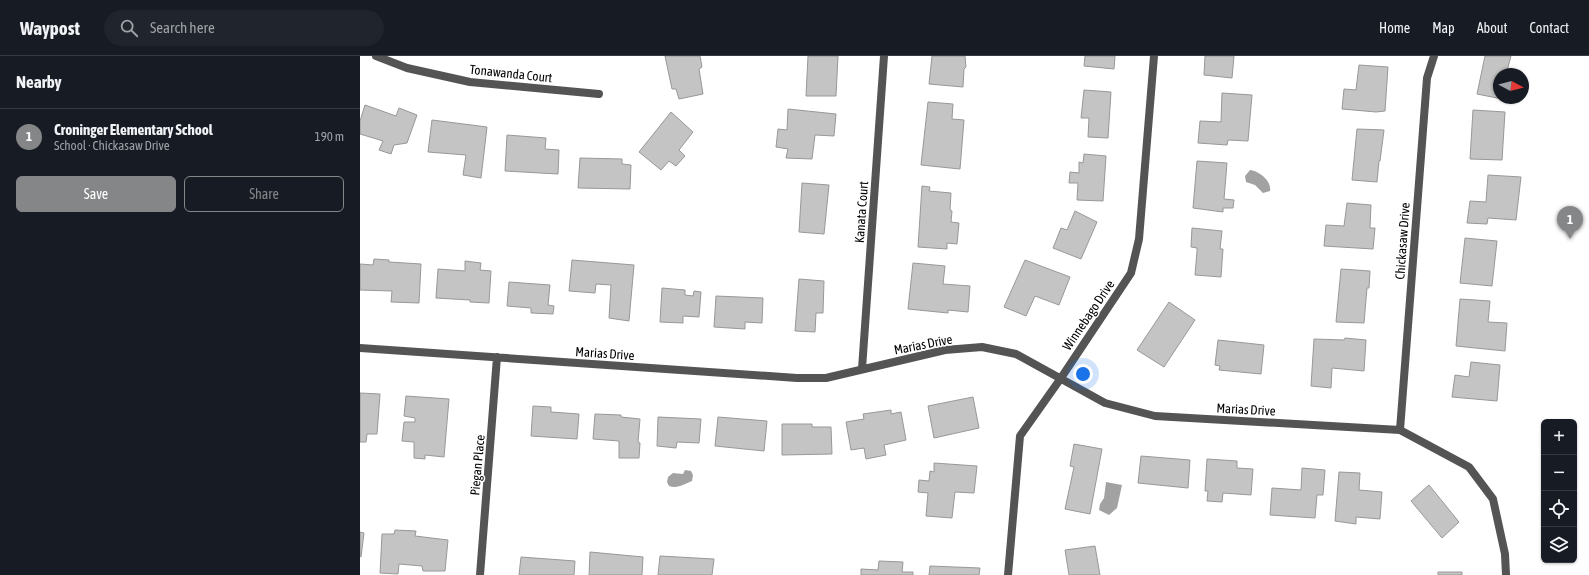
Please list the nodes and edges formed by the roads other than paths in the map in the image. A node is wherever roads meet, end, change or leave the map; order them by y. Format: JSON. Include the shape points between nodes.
{"nodes":[{"id":1,"x":376,"y":56,"type":"edge"},
{"id":2,"x":884,"y":56,"type":"edge"},
{"id":3,"x":1154,"y":56,"type":"edge"},
{"id":4,"x":1434,"y":56,"type":"edge"},
{"id":5,"x":599,"y":94,"type":"dead end"},
{"id":6,"x":360,"y":348,"type":"edge"},
{"id":7,"x":497,"y":357,"type":"junction"},
{"id":8,"x":862,"y":370,"type":"junction"},
{"id":9,"x":1061,"y":378,"type":"junction"},
{"id":10,"x":1400,"y":430,"type":"junction"},
{"id":11,"x":480,"y":575,"type":"edge"},
{"id":12,"x":1008,"y":575,"type":"edge"},
{"id":13,"x":1506,"y":575,"type":"edge"}],
"edges":[{"from":1,"to":5,"type":"street","name":"Tonawanda Court","via":[[408,68],[470,82]]},
{"from":2,"to":8,"type":"street","name":"Kanata Court"},
{"from":3,"to":9,"type":"street","name":"Winnebago Drive","via":[[1139,239],[1131,273]]},
{"from":4,"to":10,"type":"street","name":"Chickasaw Drive","via":[[1427,78]]},
{"from":6,"to":7,"type":"street","name":"Marias Drive"},
{"from":7,"to":8,"type":"street","name":"Marias Drive","via":[[797,378],[826,378]]},
{"from":7,"to":11,"type":"street","name":"Piegan Place"},
{"from":8,"to":9,"type":"street","name":"Marias Drive","via":[[945,350],[982,347],[1016,354]]},
{"from":9,"to":10,"type":"street","name":"Marias Drive","via":[[1105,403],[1155,416]]},
{"from":9,"to":12,"type":"street","name":"Winnebago Drive","via":[[1020,436]]},
{"from":10,"to":13,"type":"street","name":"Marias Drive","via":[[1469,466],[1493,499],[1505,554]]}]}
